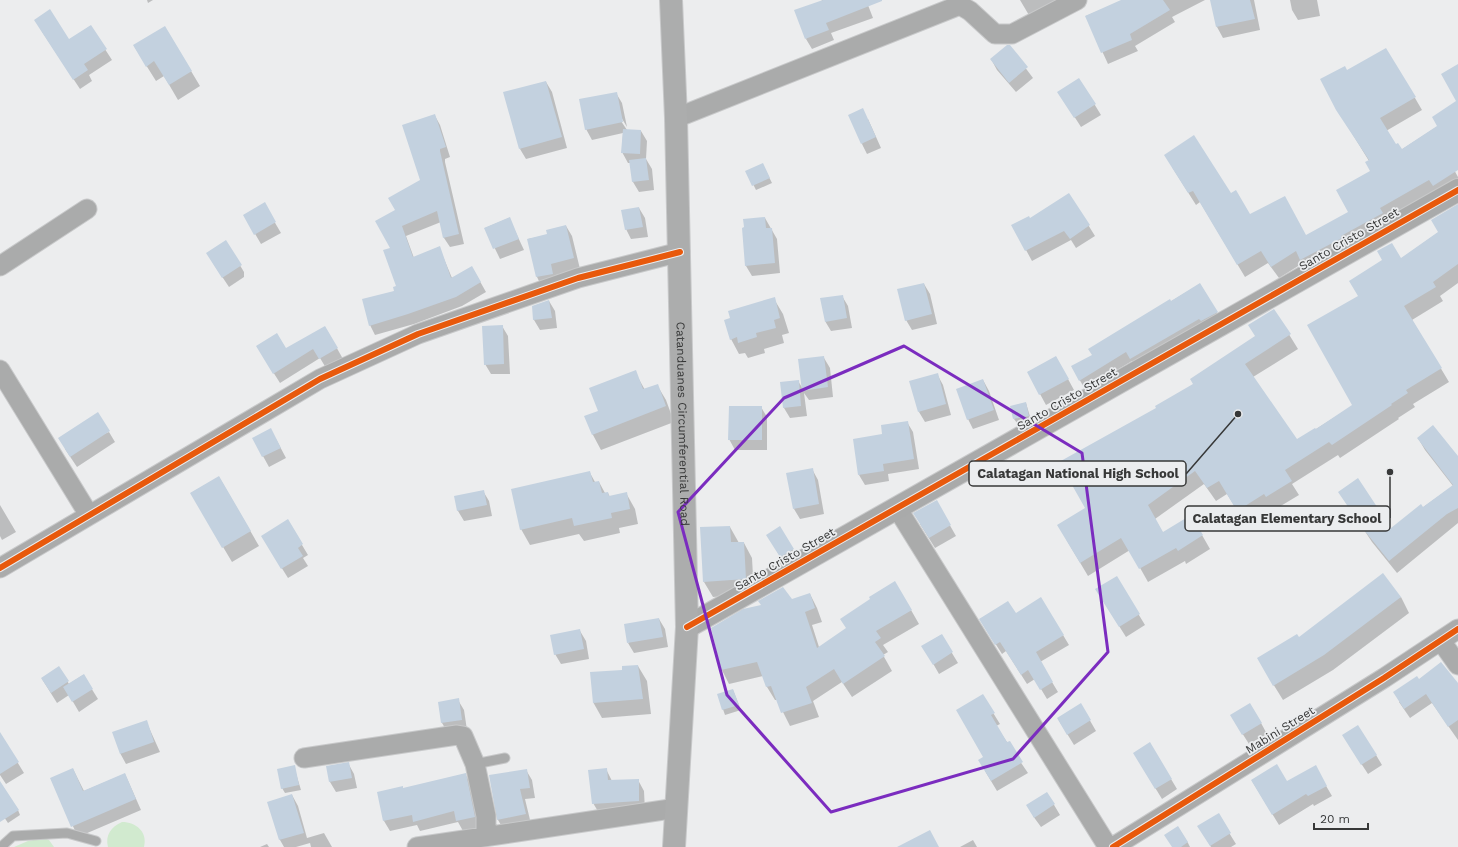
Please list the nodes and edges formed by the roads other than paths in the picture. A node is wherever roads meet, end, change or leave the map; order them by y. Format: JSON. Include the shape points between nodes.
{"nodes":[{"id":1,"x":671,"y":0,"type":"edge"},
{"id":2,"x":1077,"y":0,"type":"edge"},
{"id":3,"x":958,"y":3,"type":"edge"},
{"id":4,"x":676,"y":118,"type":"junction"},
{"id":5,"x":1458,"y":190,"type":"edge"},
{"id":6,"x":87,"y":209,"type":"dead end"},
{"id":7,"x":680,"y":252,"type":"junction"},
{"id":8,"x":0,"y":266,"type":"edge"},
{"id":9,"x":0,"y":370,"type":"edge"},
{"id":10,"x":897,"y":508,"type":"junction"},
{"id":11,"x":89,"y":515,"type":"junction"},
{"id":12,"x":0,"y":568,"type":"edge"},
{"id":13,"x":687,"y":627,"type":"junction"},
{"id":14,"x":1458,"y":629,"type":"edge"},
{"id":15,"x":1441,"y":641,"type":"junction"},
{"id":16,"x":1458,"y":665,"type":"edge"},
{"id":17,"x":304,"y":758,"type":"dead end"},
{"id":18,"x":505,"y":758,"type":"dead end"},
{"id":19,"x":475,"y":764,"type":"junction"},
{"id":20,"x":677,"y":808,"type":"junction"},
{"id":21,"x":486,"y":836,"type":"junction"},
{"id":22,"x":96,"y":841,"type":"dead end"},
{"id":23,"x":1,"y":847,"type":"edge"},
{"id":24,"x":417,"y":847,"type":"edge"},
{"id":25,"x":674,"y":847,"type":"edge"},
{"id":26,"x":1108,"y":847,"type":"edge"},
{"id":27,"x":1113,"y":847,"type":"edge"}],
"edges":[{"from":1,"to":4,"type":"main road","name":"Catanduanes Circumferential Road"},
{"from":2,"to":3,"type":"street","via":[[1012,34],[995,34]]},
{"from":3,"to":4,"type":"street"},
{"from":4,"to":7,"type":"main road","name":"Catanduanes Circumferential Road"},
{"from":5,"to":10,"type":"street","name":"Santo Cristo Street"},
{"from":6,"to":8,"type":"street"},
{"from":7,"to":11,"type":"street","via":[[578,278],[418,334],[320,379]]},
{"from":7,"to":13,"type":"main road","name":"Catanduanes Circumferential Road"},
{"from":9,"to":11,"type":"street"},
{"from":10,"to":13,"type":"street","name":"Santo Cristo Street"},
{"from":10,"to":26,"type":"street"},
{"from":11,"to":12,"type":"street"},
{"from":13,"to":20,"type":"main road","name":"Catanduanes Circumferential Road"},
{"from":14,"to":15,"type":"street","name":"Mabini Street"},
{"from":15,"to":16,"type":"street"},
{"from":15,"to":27,"type":"street","name":"Mabini Street"},
{"from":17,"to":19,"type":"street","via":[[457,735],[463,736]]},
{"from":18,"to":19,"type":"lane"},
{"from":19,"to":21,"type":"street","via":[[486,816]]},
{"from":20,"to":21,"type":"street"},
{"from":20,"to":25,"type":"main road","name":"Catanduanes Circumferential Road"},
{"from":21,"to":24,"type":"street"},
{"from":22,"to":23,"type":"lane","via":[[67,833],[13,836]]}]}
